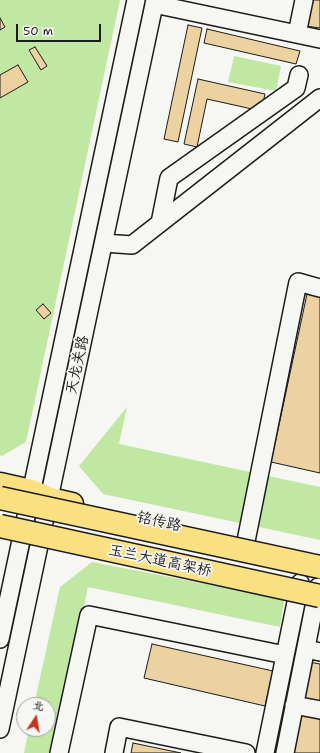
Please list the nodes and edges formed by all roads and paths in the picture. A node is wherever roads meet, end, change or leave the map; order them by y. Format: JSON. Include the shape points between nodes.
{"nodes":[{"id":1,"x":136,"y":0,"type":"edge"},
{"id":2,"x":304,"y":0,"type":"edge"},
{"id":3,"x":154,"y":2,"type":"edge"},
{"id":4,"x":297,"y":34,"type":"junction"},
{"id":5,"x":320,"y":39,"type":"edge"},
{"id":6,"x":299,"y":75,"type":"dead end"},
{"id":7,"x":320,"y":98,"type":"edge"},
{"id":8,"x":160,"y":223,"type":"junction"},
{"id":9,"x":104,"y":243,"type":"junction"},
{"id":10,"x":320,"y":288,"type":"edge"},
{"id":11,"x":0,"y":484,"type":"edge"},
{"id":12,"x":41,"y":495,"type":"junction"},
{"id":13,"x":0,"y":498,"type":"edge"},
{"id":14,"x":0,"y":525,"type":"edge"},
{"id":15,"x":33,"y":530,"type":"junction"},
{"id":16,"x":246,"y":541,"type":"junction"},
{"id":17,"x":320,"y":557,"type":"edge"},
{"id":18,"x":316,"y":584,"type":"edge"},
{"id":19,"x":0,"y":639,"type":"edge"},
{"id":20,"x":313,"y":650,"type":"edge"},
{"id":21,"x":285,"y":656,"type":"junction"},
{"id":22,"x":294,"y":705,"type":"junction"},
{"id":23,"x":320,"y":710,"type":"edge"},
{"id":24,"x":0,"y":729,"type":"edge"},
{"id":25,"x":59,"y":753,"type":"edge"},
{"id":26,"x":114,"y":753,"type":"edge"},
{"id":27,"x":246,"y":753,"type":"edge"},
{"id":28,"x":265,"y":753,"type":"edge"},
{"id":29,"x":285,"y":753,"type":"edge"}],
"edges":[{"from":1,"to":12,"type":"street","name":"天龙关路"},
{"from":2,"to":4,"type":"street"},
{"from":3,"to":4,"type":"street"},
{"from":3,"to":9,"type":"street","name":"天龙关路"},
{"from":4,"to":5,"type":"street"},
{"from":6,"to":8,"type":"street","via":[[296,88],[169,178]]},
{"from":7,"to":8,"type":"street"},
{"from":8,"to":9,"type":"street","via":[[132,245]]},
{"from":9,"to":12,"type":"street","name":"天龙关路"},
{"from":10,"to":16,"type":"street","via":[[298,282]]},
{"from":11,"to":12,"type":"main road","name":"铭传路"},
{"from":12,"to":15,"type":"street","name":"天龙关路"},
{"from":12,"to":16,"type":"main road","name":"铭传路"},
{"from":13,"to":18,"type":"main road","name":"玉兰大道高架桥","bridge":true},
{"from":14,"to":15,"type":"main road"},
{"from":14,"to":18,"type":"main road","name":"玉兰大道高架桥","bridge":true},
{"from":15,"to":18,"type":"main road"},
{"from":15,"to":19,"type":"street","name":"天龙关路"},
{"from":15,"to":24,"type":"street","name":"天龙关路"},
{"from":16,"to":17,"type":"main road","name":"铭传路"},
{"from":18,"to":20,"type":"street"},
{"from":18,"to":21,"type":"street"},
{"from":20,"to":22,"type":"street"},
{"from":21,"to":25,"type":"street","via":[[89,614]]},
{"from":21,"to":28,"type":"street"},
{"from":22,"to":23,"type":"street"},
{"from":22,"to":29,"type":"street"},
{"from":26,"to":27,"type":"street","via":[[119,727]]}]}
